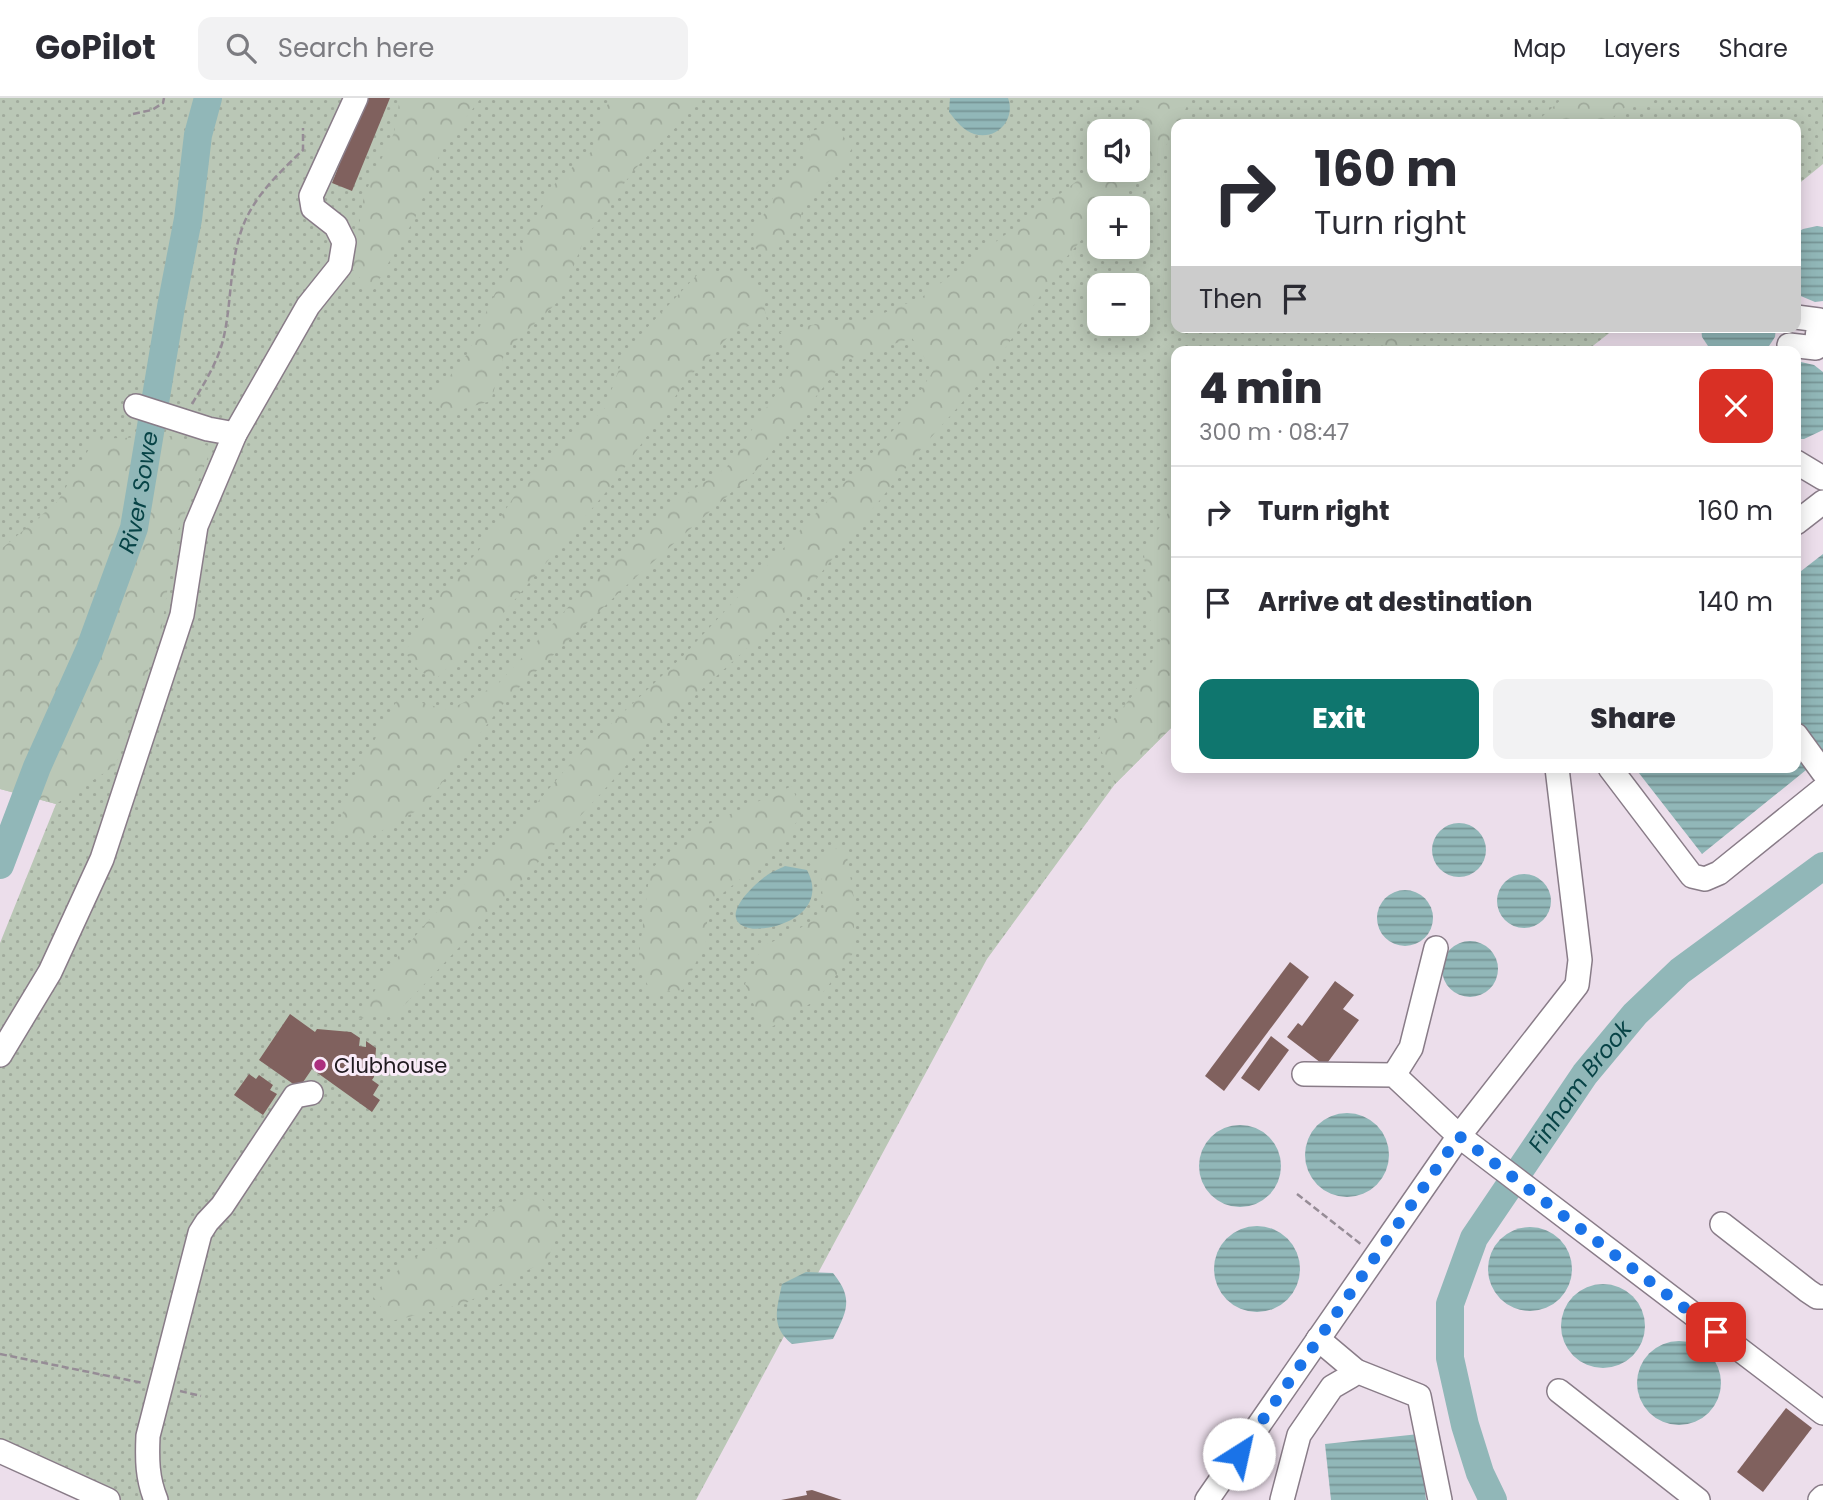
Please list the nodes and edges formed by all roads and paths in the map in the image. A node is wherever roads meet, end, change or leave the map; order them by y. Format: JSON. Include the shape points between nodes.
{"nodes":[{"id":1,"x":164,"y":98,"type":"edge"},
{"id":2,"x":356,"y":98,"type":"edge"},
{"id":3,"x":133,"y":114,"type":"dead end"},
{"id":4,"x":303,"y":128,"type":"dead end"},
{"id":5,"x":1801,"y":317,"type":"edge"},
{"id":6,"x":1821,"y":319,"type":"edge"},
{"id":7,"x":1787,"y":341,"type":"edge"},
{"id":8,"x":136,"y":406,"type":"dead end"},
{"id":9,"x":173,"y":418,"type":"junction"},
{"id":10,"x":236,"y":434,"type":"junction"},
{"id":11,"x":1801,"y":465,"type":"edge"},
{"id":12,"x":1823,"y":478,"type":"edge"},
{"id":13,"x":1821,"y":507,"type":"edge"},
{"id":14,"x":1801,"y":520,"type":"edge"},
{"id":15,"x":1801,"y":742,"type":"edge"},
{"id":16,"x":1823,"y":772,"type":"edge"},
{"id":17,"x":1558,"y":773,"type":"edge"},
{"id":18,"x":1614,"y":773,"type":"edge"},
{"id":19,"x":1823,"y":789,"type":"edge"},
{"id":20,"x":1436,"y":948,"type":"dead end"},
{"id":21,"x":0,"y":1055,"type":"edge"},
{"id":22,"x":1304,"y":1074,"type":"dead end"},
{"id":23,"x":1394,"y":1075,"type":"junction"},
{"id":24,"x":312,"y":1093,"type":"dead end"},
{"id":25,"x":1459,"y":1136,"type":"junction"},
{"id":26,"x":1297,"y":1194,"type":"dead end"},
{"id":27,"x":1722,"y":1224,"type":"dead end"},
{"id":28,"x":1376,"y":1255,"type":"junction"},
{"id":29,"x":1823,"y":1297,"type":"edge"},
{"id":30,"x":1318,"y":1339,"type":"junction"},
{"id":31,"x":0,"y":1354,"type":"edge"},
{"id":32,"x":1356,"y":1371,"type":"junction"},
{"id":33,"x":160,"y":1386,"type":"junction"},
{"id":34,"x":1559,"y":1391,"type":"dead end"},
{"id":35,"x":201,"y":1396,"type":"dead end"},
{"id":36,"x":1823,"y":1413,"type":"edge"},
{"id":37,"x":0,"y":1451,"type":"edge"},
{"id":38,"x":108,"y":1500,"type":"edge"},
{"id":39,"x":156,"y":1500,"type":"edge"},
{"id":40,"x":1207,"y":1500,"type":"edge"},
{"id":41,"x":1282,"y":1500,"type":"edge"},
{"id":42,"x":1440,"y":1500,"type":"edge"},
{"id":43,"x":1698,"y":1500,"type":"edge"}],
"edges":[{"from":1,"to":3,"type":"path","via":[[152,110]]},
{"from":2,"to":10,"type":"lane","via":[[312,195],[313,208],[336,226],[344,242],[340,266],[309,306]]},
{"from":4,"to":9,"type":"path","via":[[303,150],[278,173],[252,208],[234,255],[225,331],[216,364],[186,413]]},
{"from":5,"to":6,"type":"lane"},
{"from":6,"to":7,"type":"lane","via":[[1816,348]]},
{"from":8,"to":9,"type":"lane"},
{"from":9,"to":10,"type":"lane"},
{"from":10,"to":21,"type":"lane","via":[[196,526],[182,615],[102,859],[50,972]]},
{"from":11,"to":12,"type":"lane"},
{"from":13,"to":14,"type":"lane"},
{"from":15,"to":16,"type":"lane"},
{"from":17,"to":25,"type":"lane","via":[[1580,960],[1577,985]]},
{"from":18,"to":19,"type":"lane","via":[[1692,876],[1705,879],[1719,873]]},
{"from":20,"to":23,"type":"lane","via":[[1411,1048]]},
{"from":22,"to":23,"type":"lane"},
{"from":23,"to":25,"type":"lane"},
{"from":24,"to":33,"type":"lane","via":[[295,1096],[200,1233]]},
{"from":25,"to":28,"type":"lane"},
{"from":25,"to":36,"type":"lane"},
{"from":26,"to":28,"type":"path"},
{"from":27,"to":29,"type":"lane","via":[[1808,1291]]},
{"from":28,"to":30,"type":"lane"},
{"from":30,"to":32,"type":"lane"},
{"from":30,"to":40,"type":"lane"},
{"from":31,"to":33,"type":"path"},
{"from":32,"to":41,"type":"lane","via":[[1332,1387],[1299,1435]]},
{"from":32,"to":42,"type":"lane","via":[[1419,1396]]},
{"from":33,"to":35,"type":"path"},
{"from":33,"to":39,"type":"lane","via":[[148,1436],[149,1484]]},
{"from":34,"to":43,"type":"lane"},
{"from":37,"to":38,"type":"lane"}]}
